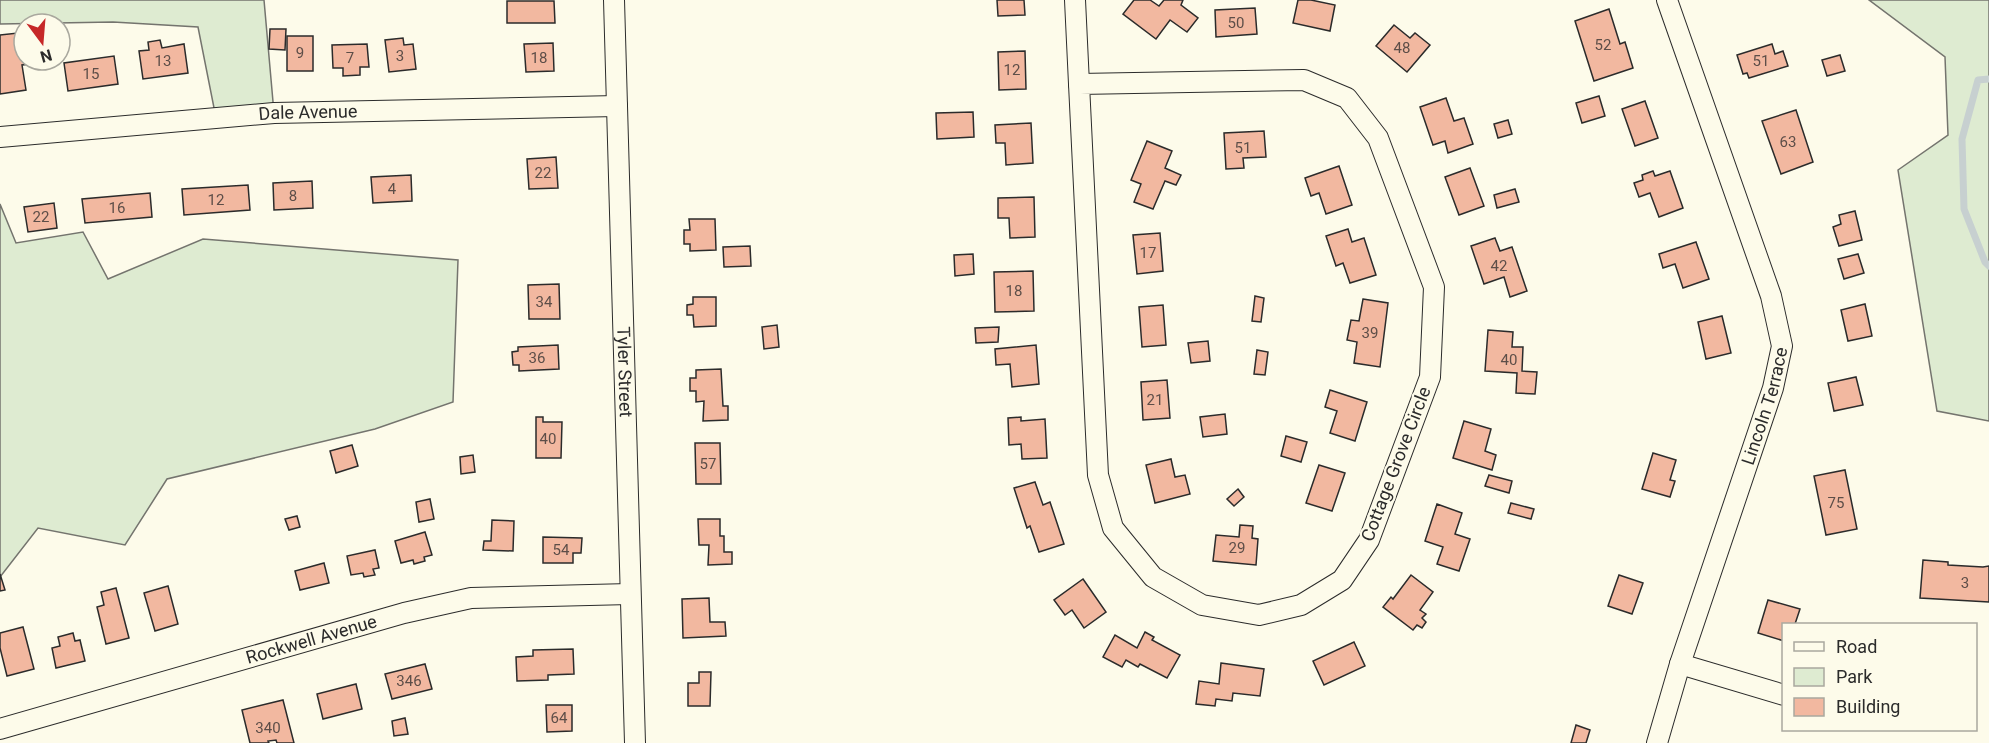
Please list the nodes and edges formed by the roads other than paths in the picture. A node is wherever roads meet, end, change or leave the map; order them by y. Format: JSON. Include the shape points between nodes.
{"nodes":[{"id":1,"x":614,"y":0,"type":"edge"},
{"id":2,"x":1075,"y":0,"type":"edge"},
{"id":3,"x":1666,"y":0,"type":"edge"},
{"id":4,"x":1079,"y":84,"type":"junction"},
{"id":5,"x":617,"y":106,"type":"junction"},
{"id":6,"x":0,"y":137,"type":"edge"},
{"id":7,"x":630,"y":594,"type":"junction"},
{"id":8,"x":1680,"y":664,"type":"junction"},
{"id":9,"x":1782,"y":693,"type":"edge"},
{"id":10,"x":0,"y":729,"type":"edge"},
{"id":11,"x":635,"y":743,"type":"edge"},
{"id":12,"x":1657,"y":743,"type":"edge"}],
"edges":[{"from":1,"to":5,"type":"street","name":"Tyler Street"},
{"from":2,"to":4,"type":"street","name":"Cottage Grove Circle"},
{"from":3,"to":8,"type":"street","name":"Lincoln Terrace","via":[[1771,296],[1782,346],[1773,388]]},
{"from":4,"to":4,"type":"street","name":"Cottage Grove Circle","via":[[1098,475],[1113,528],[1153,577],[1202,605],[1259,615],[1300,605],[1342,580],[1369,540],[1430,377],[1434,287],[1378,138],[1347,98],[1304,80]]},
{"from":5,"to":6,"type":"street","name":"Dale Avenue","via":[[274,113]]},
{"from":5,"to":7,"type":"street","name":"Tyler Street"},
{"from":7,"to":10,"type":"street","name":"Rockwell Avenue","via":[[471,598],[404,613]]},
{"from":7,"to":11,"type":"street","name":"Tyler Street"},
{"from":8,"to":9,"type":"street"},
{"from":8,"to":12,"type":"street","name":"Lincoln Terrace"}]}
